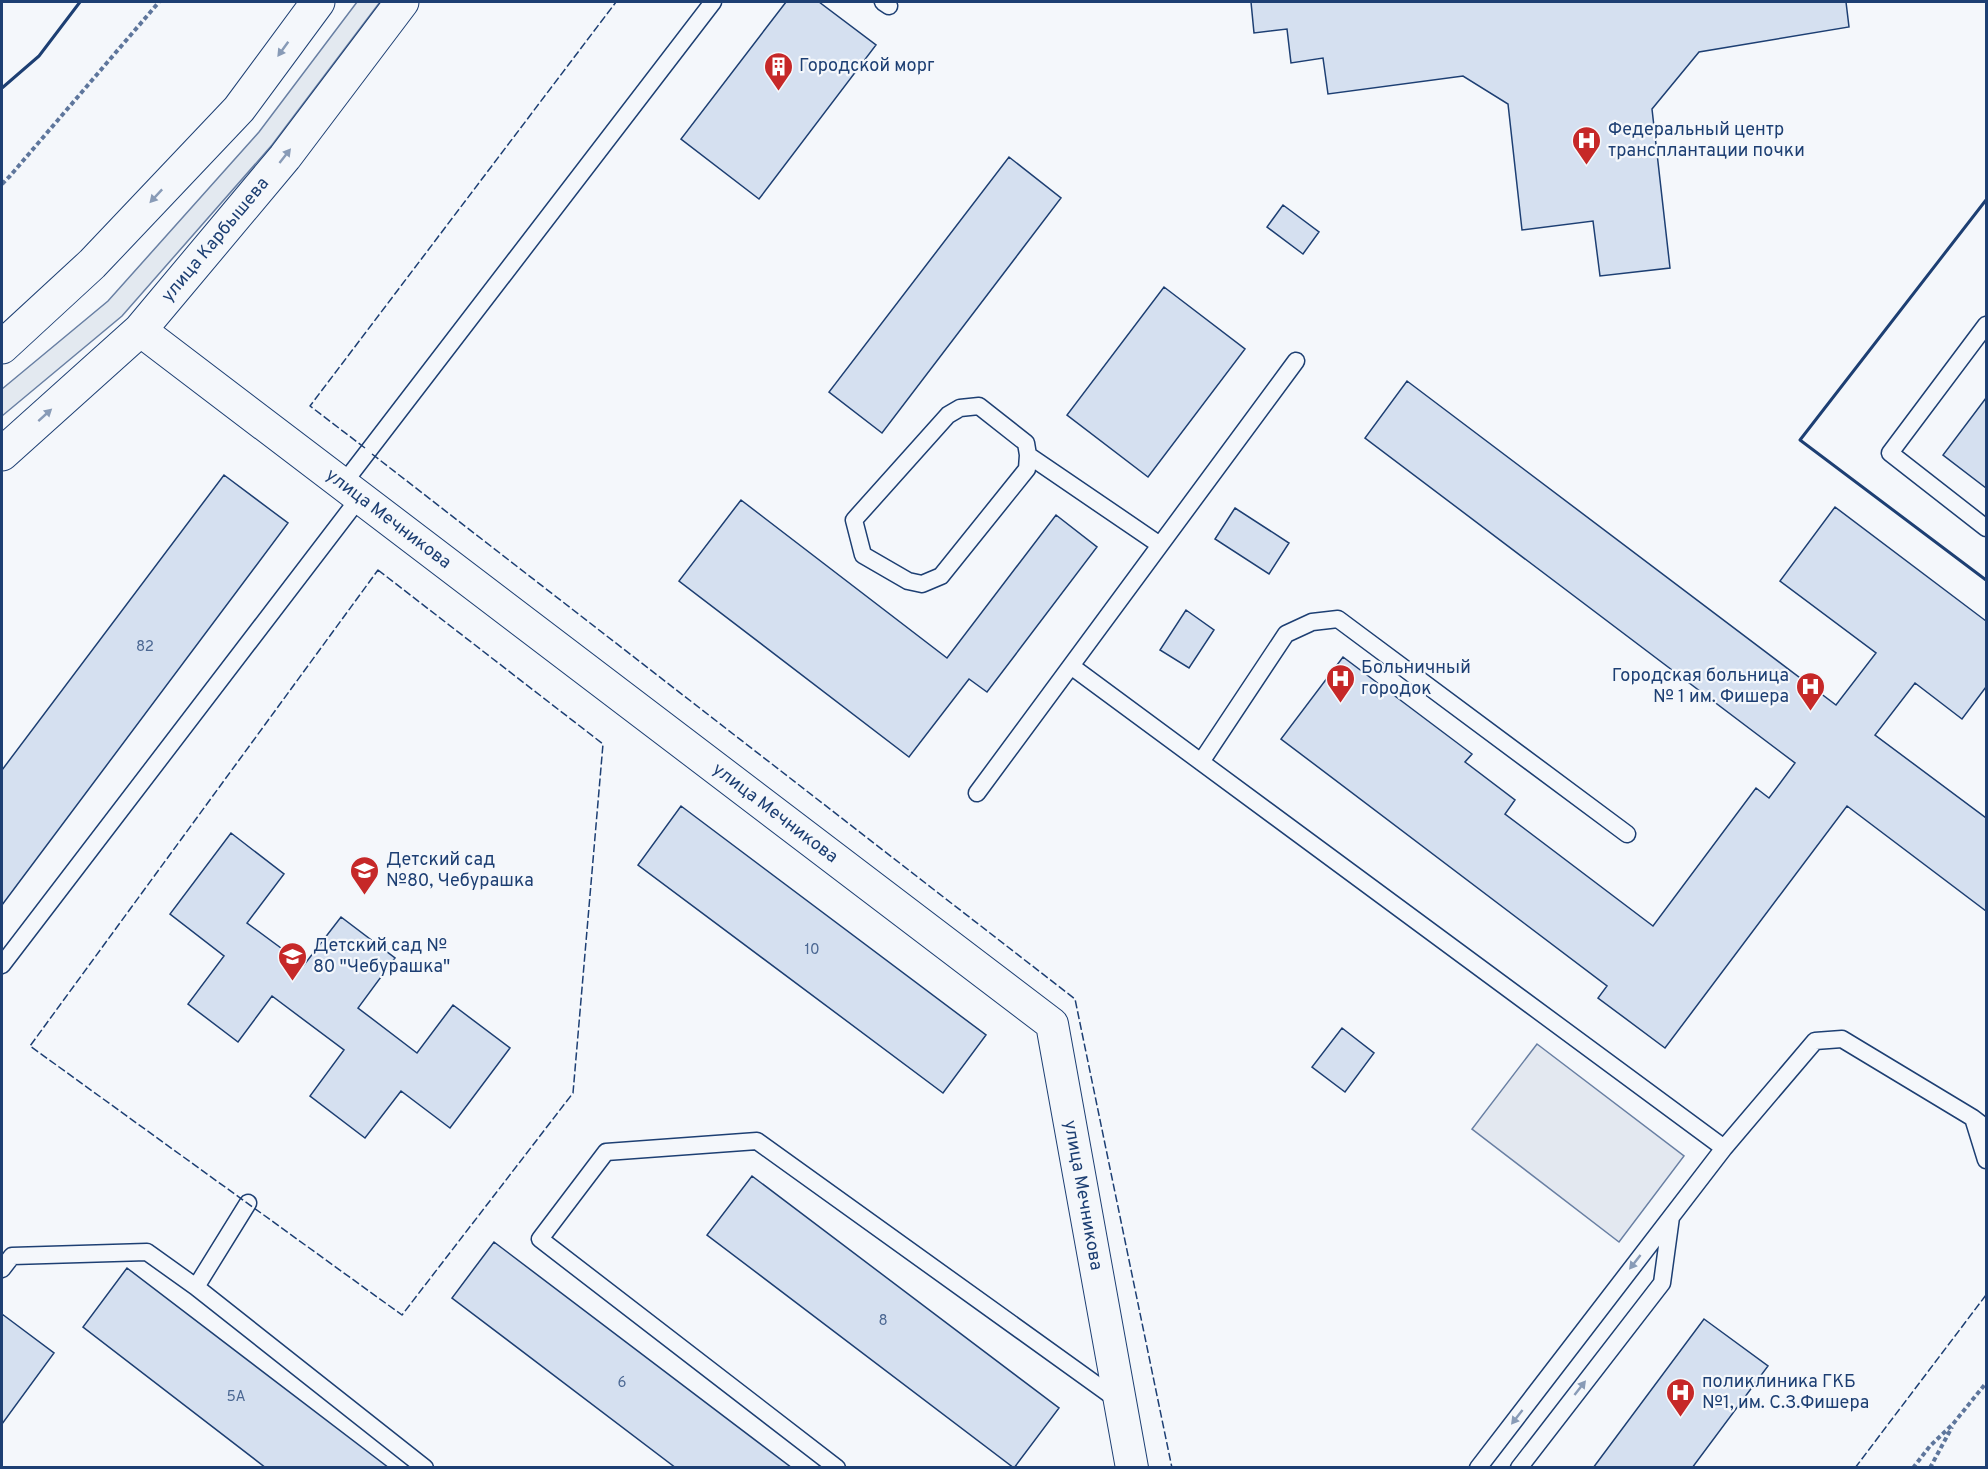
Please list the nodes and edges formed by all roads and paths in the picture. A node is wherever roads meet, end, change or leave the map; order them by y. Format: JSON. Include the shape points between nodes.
{"nodes":[{"id":1,"x":159,"y":2,"type":"edge"},
{"id":2,"x":318,"y":2,"type":"edge"},
{"id":3,"x":402,"y":2,"type":"edge"},
{"id":4,"x":713,"y":2,"type":"edge"},
{"id":5,"x":2,"y":184,"type":"edge"},
{"id":6,"x":1986,"y":325,"type":"edge"},
{"id":7,"x":140,"y":330,"type":"junction"},
{"id":8,"x":2,"y":347,"type":"edge"},
{"id":9,"x":1296,"y":361,"type":"dead end"},
{"id":10,"x":2,"y":454,"type":"edge"},
{"id":11,"x":1028,"y":455,"type":"junction"},
{"id":12,"x":351,"y":491,"type":"junction"},
{"id":13,"x":1986,"y":528,"type":"edge"},
{"id":14,"x":1160,"y":545,"type":"junction"},
{"id":15,"x":1071,"y":666,"type":"junction"},
{"id":16,"x":1202,"y":762,"type":"junction"},
{"id":17,"x":977,"y":793,"type":"dead end"},
{"id":18,"x":1627,"y":834,"type":"dead end"},
{"id":19,"x":2,"y":965,"type":"edge"},
{"id":20,"x":1980,"y":1123,"type":"edge"},
{"id":21,"x":1724,"y":1148,"type":"junction"},
{"id":22,"x":1986,"y":1160,"type":"edge"},
{"id":23,"x":248,"y":1203,"type":"dead end"},
{"id":24,"x":1671,"y":1216,"type":"junction"},
{"id":25,"x":7,"y":1251,"type":"edge"},
{"id":26,"x":2,"y":1269,"type":"edge"},
{"id":27,"x":196,"y":1287,"type":"junction"},
{"id":28,"x":1986,"y":1383,"type":"edge"},
{"id":29,"x":1119,"y":1401,"type":"junction"},
{"id":30,"x":1953,"y":1424,"type":"junction"},
{"id":31,"x":425,"y":1467,"type":"edge"},
{"id":32,"x":837,"y":1467,"type":"edge"},
{"id":33,"x":1132,"y":1467,"type":"edge"},
{"id":34,"x":1478,"y":1467,"type":"edge"},
{"id":35,"x":1519,"y":1467,"type":"edge"},
{"id":36,"x":1913,"y":1467,"type":"edge"},
{"id":37,"x":1930,"y":1467,"type":"edge"}],
"edges":[{"from":1,"to":5,"type":"path"},
{"from":2,"to":8,"type":"street","one_way":true,"via":[[239,109],[92,264]]},
{"from":7,"to":3,"type":"street","name":"улица Карбышева","one_way":true,"via":[[285,157]]},
{"from":4,"to":12,"type":"lane"},
{"from":6,"to":13,"type":"lane","via":[[1890,453]]},
{"from":10,"to":7,"type":"street","name":"улица Карбышева","one_way":true},
{"from":7,"to":12,"type":"street","name":"улица Мечникова"},
{"from":9,"to":14,"type":"lane"},
{"from":11,"to":11,"type":"lane","via":[[1027,469],[941,576],[922,584],[908,582],[863,555],[854,520],[948,415],[960,408],[979,406],[1026,443]]},
{"from":11,"to":14,"type":"lane"},
{"from":12,"to":19,"type":"lane"},
{"from":12,"to":29,"type":"street","name":"улица Мечникова","via":[[1052,1024]]},
{"from":14,"to":15,"type":"lane"},
{"from":15,"to":16,"type":"lane"},
{"from":15,"to":17,"type":"lane"},
{"from":16,"to":18,"type":"lane","via":[[1286,634],[1312,622],[1338,619]]},
{"from":16,"to":21,"type":"lane"},
{"from":20,"to":21,"type":"lane","via":[[1842,1039],[1815,1041]]},
{"from":20,"to":22,"type":"lane"},
{"from":21,"to":24,"type":"lane"},
{"from":23,"to":27,"type":"lane"},
{"from":24,"to":34,"type":"lane","one_way":true},
{"from":35,"to":24,"type":"lane","one_way":true,"via":[[1662,1283]]},
{"from":25,"to":26,"type":"lane"},
{"from":25,"to":27,"type":"lane","via":[[147,1252]]},
{"from":27,"to":31,"type":"lane"},
{"from":28,"to":30,"type":"path"},
{"from":29,"to":32,"type":"lane","via":[[757,1141],[606,1152],[540,1239]]},
{"from":29,"to":33,"type":"street","name":"улица Мечникова"},
{"from":30,"to":36,"type":"path"},
{"from":30,"to":37,"type":"path"}]}
